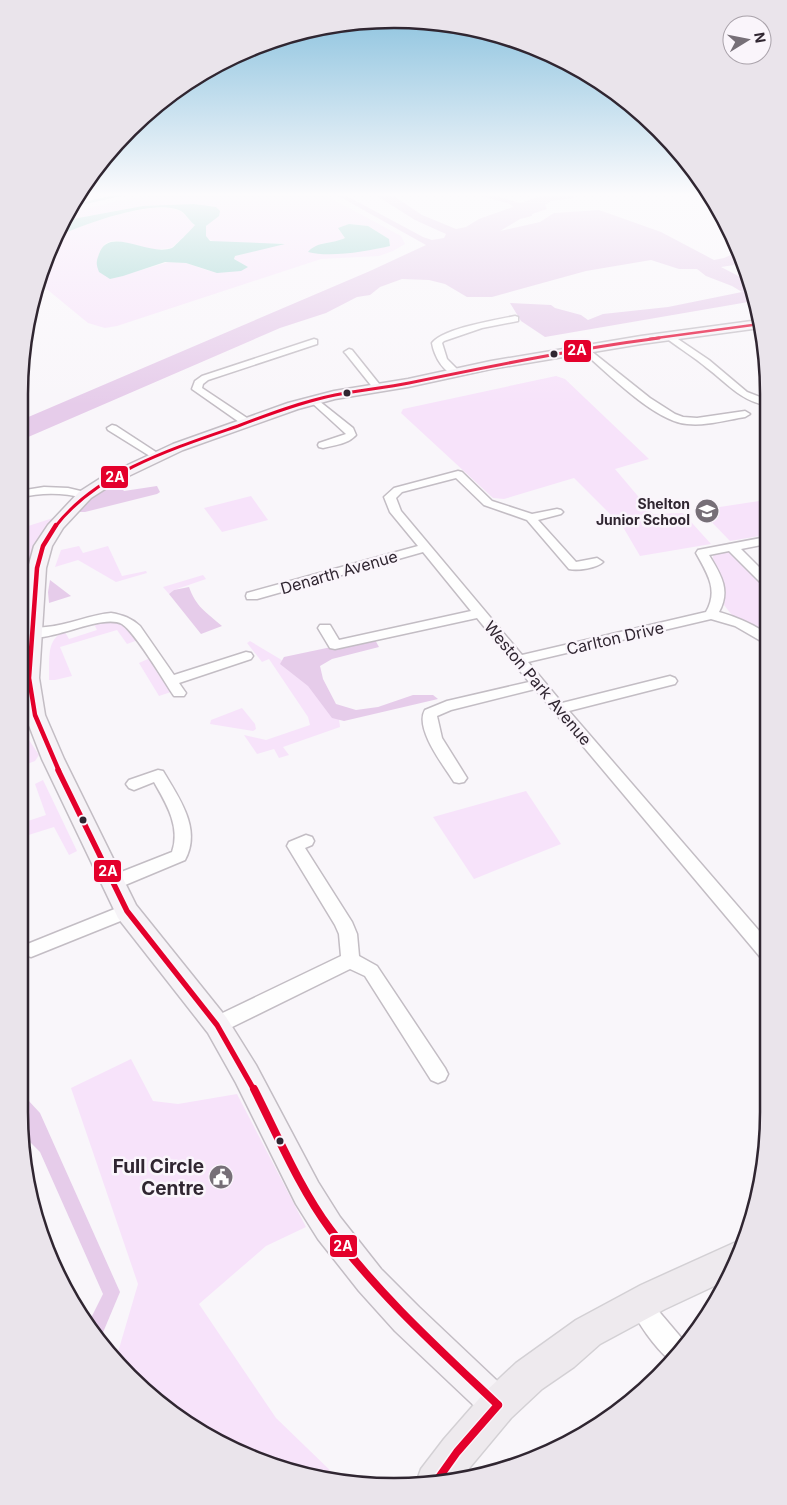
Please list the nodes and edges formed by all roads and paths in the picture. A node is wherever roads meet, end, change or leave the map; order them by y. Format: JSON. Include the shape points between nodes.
{"nodes":[{"id":1,"x":515,"y":319,"type":"dead end"},
{"id":2,"x":752,"y":325,"type":"edge"},
{"id":3,"x":669,"y":336,"type":"junction"},
{"id":4,"x":314,"y":342,"type":"dead end"},
{"id":5,"x":586,"y":350,"type":"junction"},
{"id":6,"x":349,"y":352,"type":"dead end"},
{"id":7,"x":455,"y":372,"type":"junction"},
{"id":8,"x":377,"y":387,"type":"junction"},
{"id":9,"x":314,"y":400,"type":"junction"},
{"id":10,"x":760,"y":401,"type":"edge"},
{"id":11,"x":745,"y":414,"type":"dead end"},
{"id":12,"x":246,"y":422,"type":"junction"},
{"id":13,"x":112,"y":428,"type":"dead end"},
{"id":14,"x":324,"y":445,"type":"dead end"},
{"id":15,"x":157,"y":456,"type":"junction"},
{"id":16,"x":28,"y":490,"type":"edge"},
{"id":17,"x":85,"y":495,"type":"junction"},
{"id":18,"x":557,"y":512,"type":"dead end"},
{"id":19,"x":531,"y":518,"type":"junction"},
{"id":20,"x":760,"y":541,"type":"edge"},
{"id":21,"x":731,"y":546,"type":"junction"},
{"id":22,"x":426,"y":547,"type":"junction"},
{"id":23,"x":598,"y":562,"type":"dead end"},
{"id":24,"x":760,"y":575,"type":"edge"},
{"id":25,"x":28,"y":578,"type":"edge"},
{"id":26,"x":252,"y":596,"type":"dead end"},
{"id":27,"x":28,"y":598,"type":"edge"},
{"id":28,"x":480,"y":614,"type":"junction"},
{"id":29,"x":711,"y":614,"type":"junction"},
{"id":30,"x":324,"y":628,"type":"dead end"},
{"id":31,"x":30,"y":633,"type":"junction"},
{"id":32,"x":760,"y":636,"type":"edge"},
{"id":33,"x":246,"y":656,"type":"dead end"},
{"id":34,"x":520,"y":660,"type":"junction"},
{"id":35,"x":670,"y":681,"type":"dead end"},
{"id":36,"x":539,"y":684,"type":"junction"},
{"id":37,"x":560,"y":709,"type":"junction"},
{"id":38,"x":459,"y":778,"type":"dead end"},
{"id":39,"x":134,"y":784,"type":"dead end"},
{"id":40,"x":306,"y":841,"type":"dead end"},
{"id":41,"x":112,"y":883,"type":"junction"},
{"id":42,"x":127,"y":911,"type":"junction"},
{"id":43,"x":760,"y":945,"type":"edge"},
{"id":44,"x":30,"y":950,"type":"dead end"},
{"id":45,"x":350,"y":960,"type":"junction"},
{"id":46,"x":217,"y":1024,"type":"junction"},
{"id":47,"x":438,"y":1074,"type":"dead end"},
{"id":48,"x":727,"y":1263,"type":"edge"},
{"id":49,"x":641,"y":1304,"type":"junction"},
{"id":50,"x":673,"y":1348,"type":"edge"},
{"id":51,"x":498,"y":1405,"type":"junction"},
{"id":52,"x":441,"y":1474,"type":"edge"}],
"edges":[{"from":1,"to":7,"type":"street","via":[[441,339],[437,350]]},
{"from":2,"to":3,"type":"street"},
{"from":3,"to":5,"type":"street"},
{"from":3,"to":10,"type":"street","via":[[717,371],[738,391]]},
{"from":4,"to":12,"type":"street","via":[[298,345],[198,383],[197,389]]},
{"from":5,"to":7,"type":"street"},
{"from":5,"to":11,"type":"street","via":[[664,413],[680,420]]},
{"from":6,"to":8,"type":"street"},
{"from":7,"to":8,"type":"street"},
{"from":8,"to":9,"type":"street"},
{"from":9,"to":12,"type":"street"},
{"from":9,"to":14,"type":"street","via":[[351,435]]},
{"from":12,"to":15,"type":"street"},
{"from":13,"to":15,"type":"street"},
{"from":15,"to":17,"type":"street"},
{"from":16,"to":17,"type":"street","via":[[53,488]]},
{"from":17,"to":25,"type":"street","via":[[48,537]]},
{"from":18,"to":19,"type":"street"},
{"from":19,"to":22,"type":"street","name":"Weston Park Avenue","via":[[488,503],[458,474],[395,491],[390,497],[393,506]]},
{"from":19,"to":23,"type":"street","via":[[573,566]]},
{"from":20,"to":21,"type":"street"},
{"from":21,"to":24,"type":"street"},
{"from":21,"to":29,"type":"street","via":[[702,553],[720,586]]},
{"from":22,"to":26,"type":"street","name":"Denarth Avenue"},
{"from":22,"to":28,"type":"street","name":"Weston Park Avenue"},
{"from":27,"to":31,"type":"street"},
{"from":28,"to":30,"type":"street","via":[[335,645]]},
{"from":28,"to":34,"type":"street","name":"Weston Park Avenue"},
{"from":29,"to":32,"type":"street","via":[[742,623]]},
{"from":29,"to":34,"type":"street","name":"Carlton Drive"},
{"from":31,"to":33,"type":"street","via":[[105,617],[122,619],[131,623],[175,687]]},
{"from":31,"to":41,"type":"street","via":[[29,678],[35,715]]},
{"from":34,"to":36,"type":"street","name":"Weston Park Avenue"},
{"from":35,"to":37,"type":"street"},
{"from":36,"to":37,"type":"street","name":"Weston Park Avenue"},
{"from":36,"to":38,"type":"street","via":[[430,713],[428,722],[436,740]]},
{"from":37,"to":43,"type":"street","name":"Weston Park Avenue"},
{"from":39,"to":41,"type":"street","via":[[158,776],[180,816],[184,847],[179,856]]},
{"from":40,"to":45,"type":"street","via":[[295,846],[343,922],[348,934]]},
{"from":41,"to":42,"type":"street"},
{"from":42,"to":44,"type":"street"},
{"from":42,"to":46,"type":"street"},
{"from":45,"to":46,"type":"street"},
{"from":45,"to":47,"type":"street","via":[[371,971]]},
{"from":46,"to":51,"type":"street","via":[[329,1228],[400,1312]]},
{"from":48,"to":49,"type":"main road"},
{"from":49,"to":50,"type":"street"},
{"from":49,"to":51,"type":"main road","via":[[588,1332],[529,1376]]},
{"from":51,"to":52,"type":"main road"}]}
